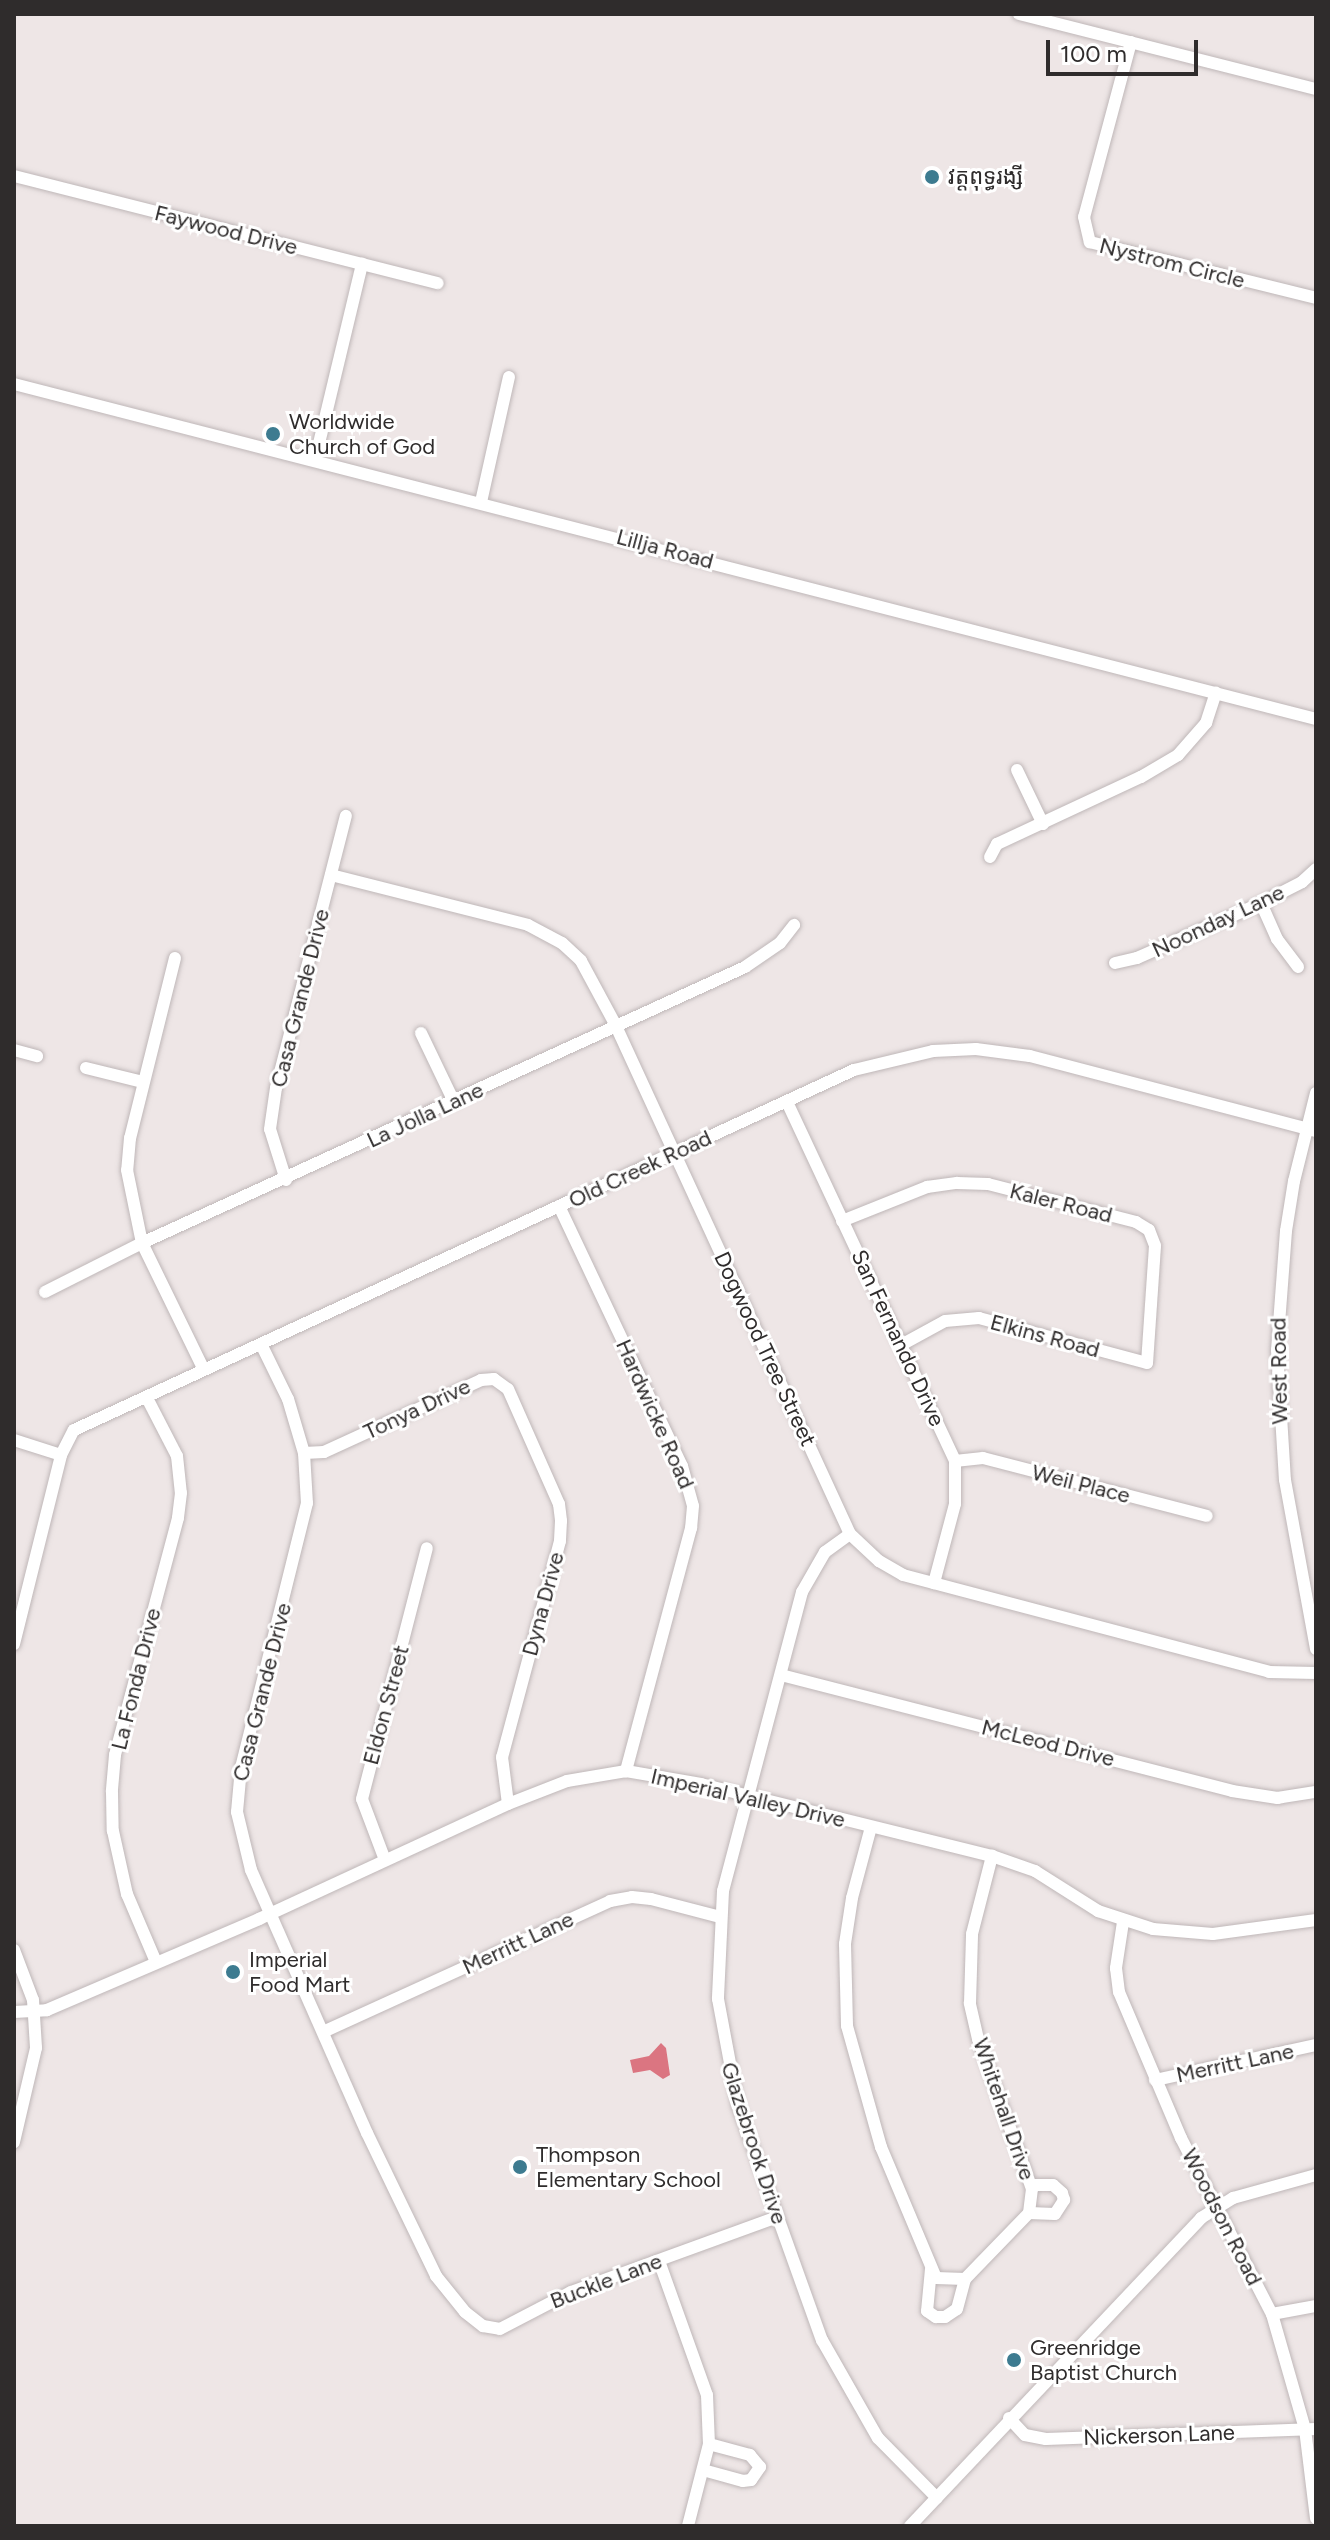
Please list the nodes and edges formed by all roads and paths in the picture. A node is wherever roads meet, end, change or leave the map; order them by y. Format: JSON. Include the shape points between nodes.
{"nodes":[{"id":1,"x":1019,"y":14,"type":"edge"},
{"id":2,"x":1131,"y":42,"type":"junction"},
{"id":3,"x":1316,"y":89,"type":"edge"},
{"id":4,"x":14,"y":176,"type":"edge"},
{"id":5,"x":362,"y":264,"type":"junction"},
{"id":6,"x":438,"y":283,"type":"dead end"},
{"id":7,"x":1316,"y":298,"type":"edge"},
{"id":8,"x":509,"y":377,"type":"dead end"},
{"id":9,"x":14,"y":384,"type":"edge"},
{"id":10,"x":315,"y":460,"type":"junction"},
{"id":11,"x":481,"y":502,"type":"junction"},
{"id":12,"x":1216,"y":693,"type":"junction"},
{"id":13,"x":1316,"y":719,"type":"edge"},
{"id":14,"x":1017,"y":770,"type":"dead end"},
{"id":15,"x":346,"y":816,"type":"dead end"},
{"id":16,"x":1043,"y":824,"type":"junction"},
{"id":17,"x":990,"y":857,"type":"dead end"},
{"id":18,"x":1316,"y":869,"type":"edge"},
{"id":19,"x":331,"y":875,"type":"junction"},
{"id":20,"x":1261,"y":903,"type":"junction"},
{"id":21,"x":794,"y":925,"type":"dead end"},
{"id":22,"x":175,"y":958,"type":"dead end"},
{"id":23,"x":1115,"y":963,"type":"dead end"},
{"id":24,"x":1298,"y":967,"type":"dead end"},
{"id":25,"x":615,"y":1024,"type":"junction"},
{"id":26,"x":421,"y":1033,"type":"dead end"},
{"id":27,"x":14,"y":1050,"type":"edge"},
{"id":28,"x":37,"y":1056,"type":"dead end"},
{"id":29,"x":86,"y":1068,"type":"dead end"},
{"id":30,"x":143,"y":1082,"type":"junction"},
{"id":31,"x":1316,"y":1093,"type":"edge"},
{"id":32,"x":454,"y":1102,"type":"junction"},
{"id":33,"x":787,"y":1102,"type":"junction"},
{"id":34,"x":1311,"y":1129,"type":"edge"},
{"id":35,"x":675,"y":1154,"type":"junction"},
{"id":36,"x":286,"y":1180,"type":"junction"},
{"id":37,"x":559,"y":1206,"type":"junction"},
{"id":38,"x":842,"y":1221,"type":"junction"},
{"id":39,"x":142,"y":1243,"type":"junction"},
{"id":40,"x":45,"y":1292,"type":"dead end"},
{"id":41,"x":261,"y":1344,"type":"junction"},
{"id":42,"x":901,"y":1345,"type":"junction"},
{"id":43,"x":1147,"y":1363,"type":"joint"},
{"id":44,"x":204,"y":1370,"type":"junction"},
{"id":45,"x":147,"y":1398,"type":"junction"},
{"id":46,"x":517,"y":1409,"type":"joint"},
{"id":47,"x":14,"y":1440,"type":"edge"},
{"id":48,"x":304,"y":1453,"type":"junction"},
{"id":49,"x":61,"y":1455,"type":"junction"},
{"id":50,"x":955,"y":1461,"type":"junction"},
{"id":51,"x":1207,"y":1516,"type":"dead end"},
{"id":52,"x":850,"y":1534,"type":"junction"},
{"id":53,"x":427,"y":1548,"type":"dead end"},
{"id":54,"x":934,"y":1583,"type":"junction"},
{"id":55,"x":14,"y":1644,"type":"edge"},
{"id":56,"x":1316,"y":1649,"type":"edge"},
{"id":57,"x":1316,"y":1673,"type":"edge"},
{"id":58,"x":781,"y":1675,"type":"junction"},
{"id":59,"x":626,"y":1771,"type":"junction"},
{"id":60,"x":1316,"y":1792,"type":"edge"},
{"id":61,"x":748,"y":1796,"type":"junction"},
{"id":62,"x":508,"y":1804,"type":"junction"},
{"id":63,"x":871,"y":1827,"type":"junction"},
{"id":64,"x":992,"y":1856,"type":"junction"},
{"id":65,"x":385,"y":1860,"type":"junction"},
{"id":66,"x":271,"y":1914,"type":"junction"},
{"id":67,"x":720,"y":1917,"type":"junction"},
{"id":68,"x":1316,"y":1920,"type":"edge"},
{"id":69,"x":1123,"y":1922,"type":"junction"},
{"id":70,"x":14,"y":1950,"type":"edge"},
{"id":71,"x":156,"y":1962,"type":"junction"},
{"id":72,"x":14,"y":2012,"type":"edge"},
{"id":73,"x":34,"y":2012,"type":"junction"},
{"id":74,"x":323,"y":2032,"type":"junction"},
{"id":75,"x":1316,"y":2045,"type":"edge"},
{"id":76,"x":1155,"y":2080,"type":"junction"},
{"id":77,"x":14,"y":2142,"type":"edge"},
{"id":78,"x":1316,"y":2175,"type":"edge"},
{"id":79,"x":1031,"y":2185,"type":"junction"},
{"id":80,"x":1217,"y":2208,"type":"junction"},
{"id":81,"x":1029,"y":2213,"type":"junction"},
{"id":82,"x":777,"y":2217,"type":"junction"},
{"id":83,"x":659,"y":2261,"type":"junction"},
{"id":84,"x":931,"y":2269,"type":"junction"},
{"id":85,"x":965,"y":2279,"type":"junction"},
{"id":86,"x":450,"y":2293,"type":"joint"},
{"id":87,"x":1316,"y":2306,"type":"edge"},
{"id":88,"x":1272,"y":2314,"type":"junction"},
{"id":89,"x":1009,"y":2418,"type":"junction"},
{"id":90,"x":1311,"y":2429,"type":"edge"},
{"id":91,"x":709,"y":2444,"type":"junction"},
{"id":92,"x":703,"y":2470,"type":"junction"},
{"id":93,"x":937,"y":2498,"type":"junction"},
{"id":94,"x":1316,"y":2518,"type":"edge"},
{"id":95,"x":688,"y":2526,"type":"edge"},
{"id":96,"x":910,"y":2526,"type":"edge"}],
"edges":[{"from":1,"to":2,"type":"street"},
{"from":2,"to":3,"type":"street"},
{"from":2,"to":7,"type":"street","name":"Nystrom Circle","via":[[1084,217],[1090,242]]},
{"from":4,"to":5,"type":"street","name":"Faywood Drive"},
{"from":5,"to":6,"type":"street","name":"Faywood Drive"},
{"from":5,"to":10,"type":"street"},
{"from":8,"to":11,"type":"street"},
{"from":9,"to":10,"type":"street","name":"Lillja Road"},
{"from":10,"to":11,"type":"street","name":"Lillja Road"},
{"from":11,"to":12,"type":"street","name":"Lillja Road"},
{"from":12,"to":13,"type":"street","name":"Lillja Road"},
{"from":12,"to":16,"type":"street","via":[[1206,723],[1178,755]]},
{"from":14,"to":16,"type":"street"},
{"from":15,"to":19,"type":"street","name":"Casa Grande Drive"},
{"from":16,"to":17,"type":"street","via":[[997,844]]},
{"from":18,"to":20,"type":"street","name":"Noonday Lane"},
{"from":19,"to":25,"type":"street","name":"Dogwood Tree Street","via":[[528,925],[551,937],[581,961]]},
{"from":19,"to":36,"type":"street","name":"Casa Grande Drive","via":[[272,1115],[270,1129]]},
{"from":20,"to":23,"type":"street","name":"Noonday Lane"},
{"from":20,"to":24,"type":"street","via":[[1277,939]]},
{"from":21,"to":25,"type":"street","name":"La Jolla Lane","via":[[762,958]]},
{"from":22,"to":30,"type":"street"},
{"from":25,"to":32,"type":"street","name":"La Jolla Lane"},
{"from":25,"to":35,"type":"street","name":"Dogwood Tree Street"},
{"from":26,"to":32,"type":"street"},
{"from":27,"to":28,"type":"street"},
{"from":29,"to":30,"type":"street"},
{"from":30,"to":39,"type":"street","via":[[127,1170]]},
{"from":31,"to":34,"type":"street","name":"West Road"},
{"from":32,"to":36,"type":"street","name":"La Jolla Lane"},
{"from":33,"to":34,"type":"street","name":"Old Creek Road","via":[[854,1070],[933,1051],[976,1049],[1030,1056]]},
{"from":33,"to":35,"type":"street","name":"Old Creek Road"},
{"from":33,"to":38,"type":"street","name":"San Fernando Drive"},
{"from":34,"to":56,"type":"street","name":"West Road","via":[[1281,1270],[1277,1350],[1285,1480]]},
{"from":35,"to":37,"type":"street","name":"Old Creek Road"},
{"from":35,"to":52,"type":"street","name":"Dogwood Tree Street"},
{"from":36,"to":39,"type":"street","name":"La Jolla Lane"},
{"from":37,"to":41,"type":"street","name":"Old Creek Road"},
{"from":37,"to":59,"type":"street","name":"Hardwicke Road","via":[[682,1466],[693,1506]]},
{"from":38,"to":42,"type":"street","name":"San Fernando Drive"},
{"from":38,"to":43,"type":"street","name":"Kaler Road","via":[[917,1190],[957,1183],[988,1184],[1136,1222],[1149,1230],[1155,1246]]},
{"from":39,"to":40,"type":"street","name":"La Jolla Lane"},
{"from":39,"to":44,"type":"street"},
{"from":41,"to":44,"type":"street","name":"Old Creek Road"},
{"from":41,"to":48,"type":"street","name":"Casa Grande Drive","via":[[288,1399]]},
{"from":42,"to":43,"type":"street","name":"Elkins Road","via":[[945,1321],[979,1318]]},
{"from":42,"to":50,"type":"street","name":"San Fernando Drive"},
{"from":44,"to":45,"type":"street","name":"Old Creek Road"},
{"from":45,"to":49,"type":"street","name":"Old Creek Road","via":[[74,1430]]},
{"from":45,"to":71,"type":"street","name":"La Fonda Drive","via":[[177,1456],[181,1493],[115,1755],[112,1792],[113,1831],[127,1894]]},
{"from":46,"to":48,"type":"street","name":"Tonya Drive","via":[[508,1389],[494,1379],[481,1380],[324,1452]]},
{"from":46,"to":62,"type":"street","name":"Dyna Drive","via":[[559,1504],[561,1521],[502,1757]]},
{"from":47,"to":49,"type":"street"},
{"from":48,"to":66,"type":"street","name":"Casa Grande Drive","via":[[304,1526],[237,1788],[241,1836]]},
{"from":49,"to":55,"type":"street"},
{"from":50,"to":51,"type":"street","name":"Weil Place","via":[[983,1458]]},
{"from":50,"to":54,"type":"street","name":"San Fernando Drive","via":[[955,1504]]},
{"from":52,"to":54,"type":"street","name":"Dogwood Tree Street","via":[[903,1575]]},
{"from":52,"to":58,"type":"street","name":"Glazebrook Drive","via":[[825,1552],[813,1569]]},
{"from":53,"to":65,"type":"street","name":"Eldon Street","via":[[362,1799]]},
{"from":54,"to":57,"type":"street","name":"Dogwood Tree Street","via":[[1269,1672]]},
{"from":58,"to":60,"type":"street","name":"McLeod Drive","via":[[1232,1791],[1277,1798]]},
{"from":58,"to":61,"type":"street","name":"Glazebrook Drive"},
{"from":59,"to":61,"type":"street","name":"Imperial Valley Drive"},
{"from":59,"to":62,"type":"street","name":"Imperial Valley Drive","via":[[567,1781]]},
{"from":61,"to":63,"type":"street","name":"Imperial Valley Drive"},
{"from":61,"to":67,"type":"street","name":"Glazebrook Drive"},
{"from":62,"to":65,"type":"street","name":"Imperial Valley Drive"},
{"from":63,"to":64,"type":"street","name":"Imperial Valley Drive"},
{"from":63,"to":84,"type":"street","via":[[845,1944],[847,2026],[881,2147]]},
{"from":64,"to":69,"type":"street","name":"Imperial Valley Drive","via":[[1035,1871]]},
{"from":64,"to":79,"type":"street","name":"Whitehall Drive","via":[[972,1934],[970,2003]]},
{"from":65,"to":66,"type":"street","name":"Imperial Valley Drive"},
{"from":66,"to":71,"type":"street","name":"Imperial Valley Drive"},
{"from":66,"to":74,"type":"street","name":"Casa Grande Drive"},
{"from":67,"to":74,"type":"street","name":"Merritt Lane","via":[[651,1899],[610,1901]]},
{"from":67,"to":82,"type":"street","name":"Glazebrook Drive","via":[[718,1999],[729,2074]]},
{"from":68,"to":69,"type":"street","name":"Imperial Valley Drive","via":[[1213,1934]]},
{"from":69,"to":76,"type":"street","name":"Woodson Road","via":[[1116,1968],[1119,1992]]},
{"from":70,"to":73,"type":"street"},
{"from":71,"to":73,"type":"street","name":"Imperial Valley Drive"},
{"from":72,"to":73,"type":"street","name":"Imperial Valley Drive"},
{"from":73,"to":77,"type":"street","via":[[36,2048]]},
{"from":74,"to":86,"type":"street","name":"Casa Grande Drive","via":[[436,2276]]},
{"from":75,"to":76,"type":"street","name":"Merritt Lane"},
{"from":76,"to":80,"type":"street","name":"Woodson Road"},
{"from":78,"to":80,"type":"street","via":[[1260,2188]]},
{"from":79,"to":81,"type":"street","name":"Whitehall Drive"},
{"from":79,"to":81,"type":"street","via":[[1053,2185],[1064,2200],[1055,2214]]},
{"from":80,"to":88,"type":"street","name":"Woodson Road"},
{"from":80,"to":89,"type":"street","via":[[1201,2218]]},
{"from":81,"to":85,"type":"street","name":"Whitehall Drive"},
{"from":82,"to":83,"type":"street","name":"Buckle Lane"},
{"from":82,"to":93,"type":"street","name":"Glazebrook Drive","via":[[822,2340],[842,2378],[878,2438]]},
{"from":83,"to":86,"type":"street","name":"Buckle Lane","via":[[571,2292],[500,2329],[483,2326]]},
{"from":83,"to":91,"type":"street","via":[[699,2364],[707,2395]]},
{"from":84,"to":85,"type":"street","via":[[936,2278]]},
{"from":84,"to":85,"type":"street","via":[[927,2311],[936,2317],[957,2309]]},
{"from":87,"to":88,"type":"street"},
{"from":88,"to":90,"type":"street","name":"Woodson Road"},
{"from":89,"to":90,"type":"street","name":"Nickerson Lane","via":[[1025,2435],[1046,2439]]},
{"from":89,"to":93,"type":"street"},
{"from":90,"to":94,"type":"street","name":"Woodson Road"},
{"from":91,"to":92,"type":"street"},
{"from":91,"to":92,"type":"street","via":[[750,2455],[760,2467],[751,2480],[743,2481]]},
{"from":92,"to":95,"type":"street"},
{"from":93,"to":96,"type":"street"}]}
